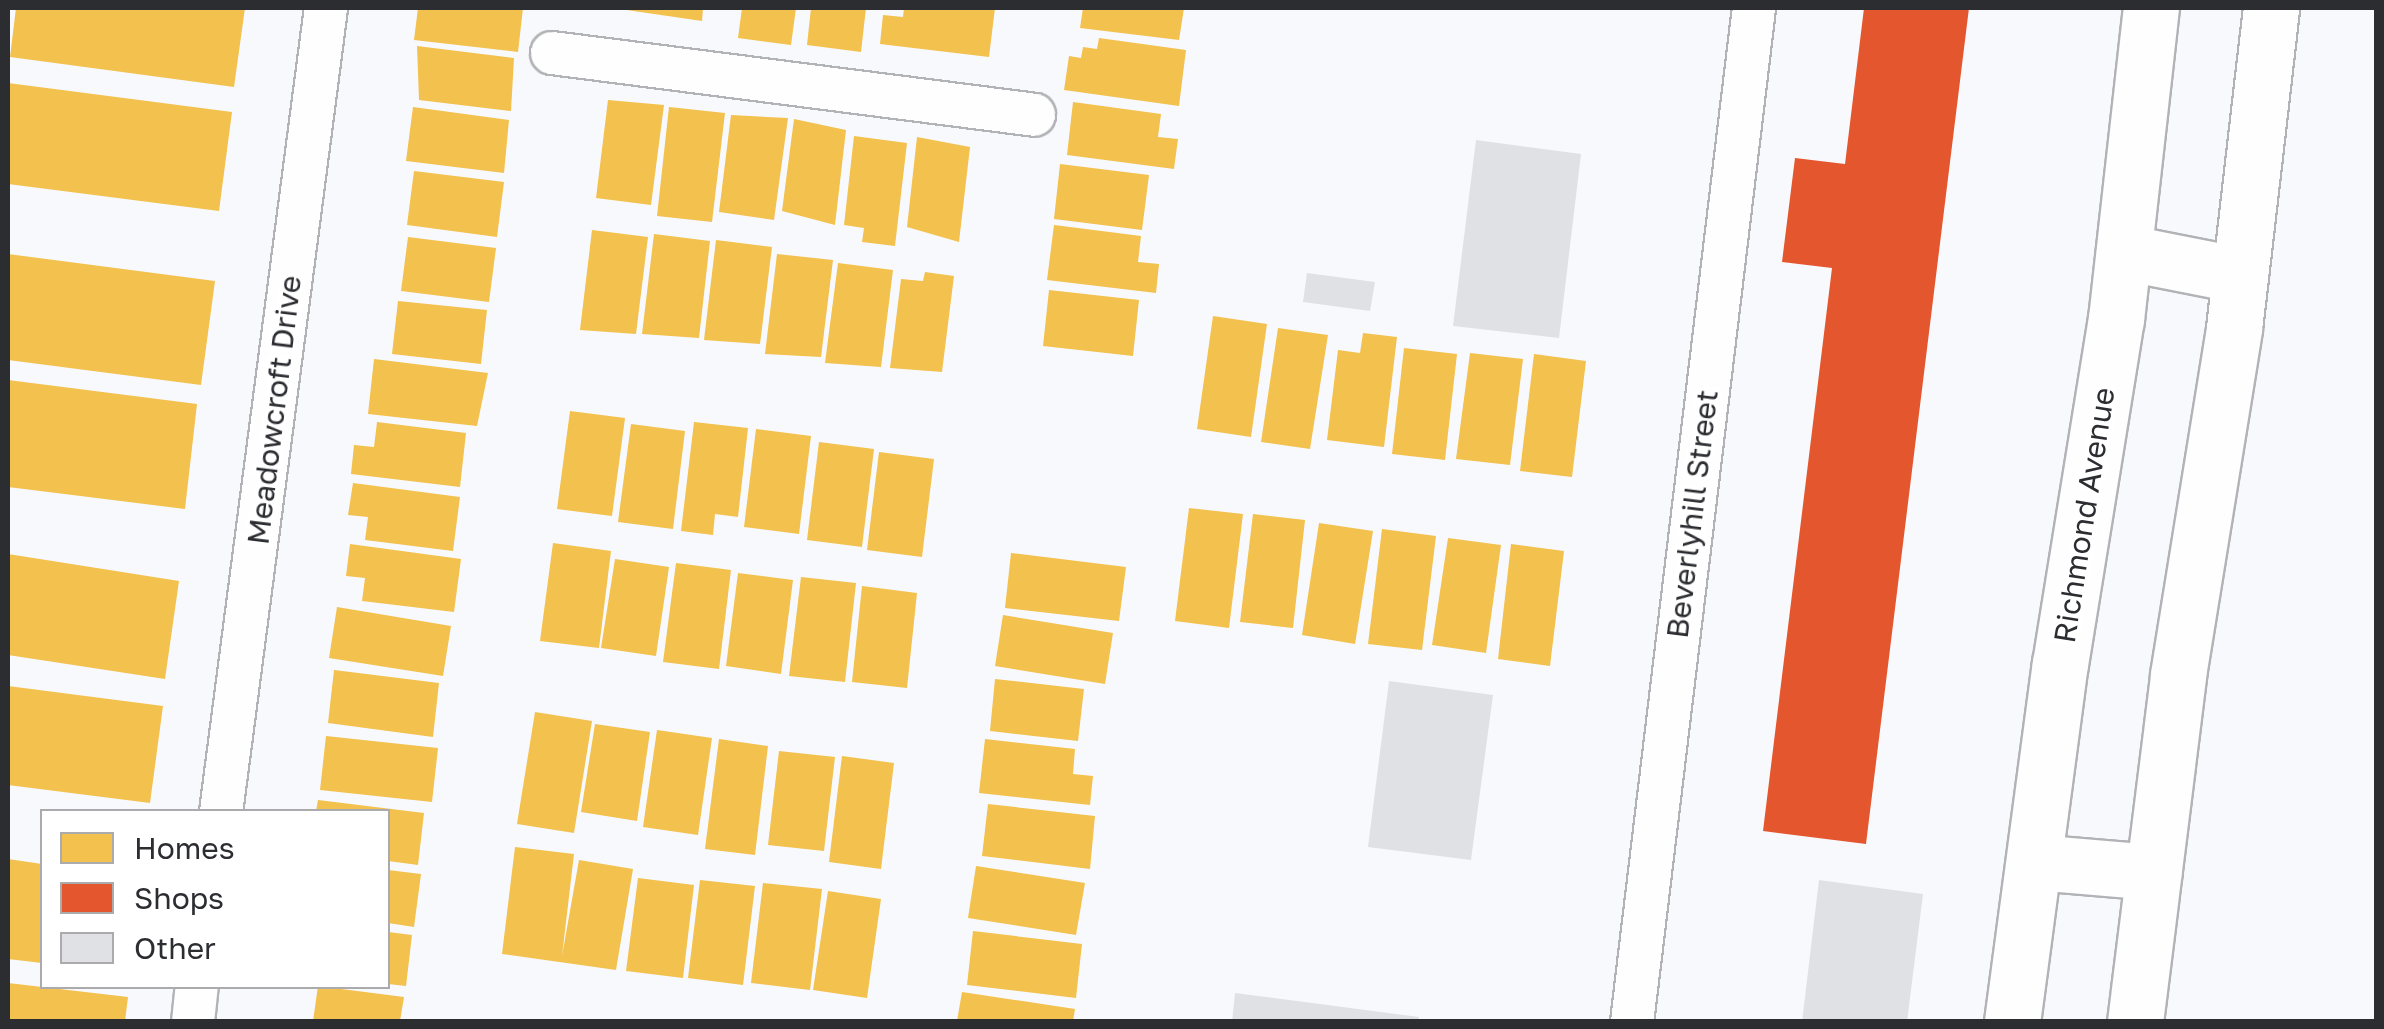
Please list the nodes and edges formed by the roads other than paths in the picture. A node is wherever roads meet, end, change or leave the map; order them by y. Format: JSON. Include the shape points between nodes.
{"nodes":[{"id":1,"x":326,"y":8,"type":"edge"},
{"id":2,"x":1754,"y":8,"type":"edge"},
{"id":3,"x":2151,"y":8,"type":"edge"},
{"id":4,"x":2270,"y":8,"type":"edge"},
{"id":5,"x":552,"y":53,"type":"dead end"},
{"id":6,"x":1034,"y":115,"type":"dead end"},
{"id":7,"x":2124,"y":252,"type":"junction"},
{"id":8,"x":2240,"y":275,"type":"junction"},
{"id":9,"x":221,"y":809,"type":"edge"},
{"id":10,"x":2034,"y":862,"type":"junction"},
{"id":11,"x":2154,"y":872,"type":"junction"},
{"id":12,"x":197,"y":989,"type":"edge"},
{"id":13,"x":192,"y":1022,"type":"edge"},
{"id":14,"x":1632,"y":1022,"type":"edge"},
{"id":15,"x":2012,"y":1022,"type":"edge"},
{"id":16,"x":2135,"y":1022,"type":"edge"}],
"edges":[{"from":1,"to":9,"type":"street","name":"Meadowcroft Drive"},
{"from":2,"to":14,"type":"street","name":"Beverlyhill Street"},
{"from":3,"to":7,"type":"main road","name":"Richmond Avenue"},
{"from":4,"to":8,"type":"main road"},
{"from":5,"to":6,"type":"street"},
{"from":7,"to":8,"type":"main road"},
{"from":7,"to":10,"type":"main road","name":"Richmond Avenue"},
{"from":8,"to":11,"type":"main road"},
{"from":10,"to":11,"type":"main road"},
{"from":10,"to":15,"type":"main road","name":"Richmond Avenue"},
{"from":11,"to":16,"type":"main road"},
{"from":12,"to":13,"type":"street"}]}
